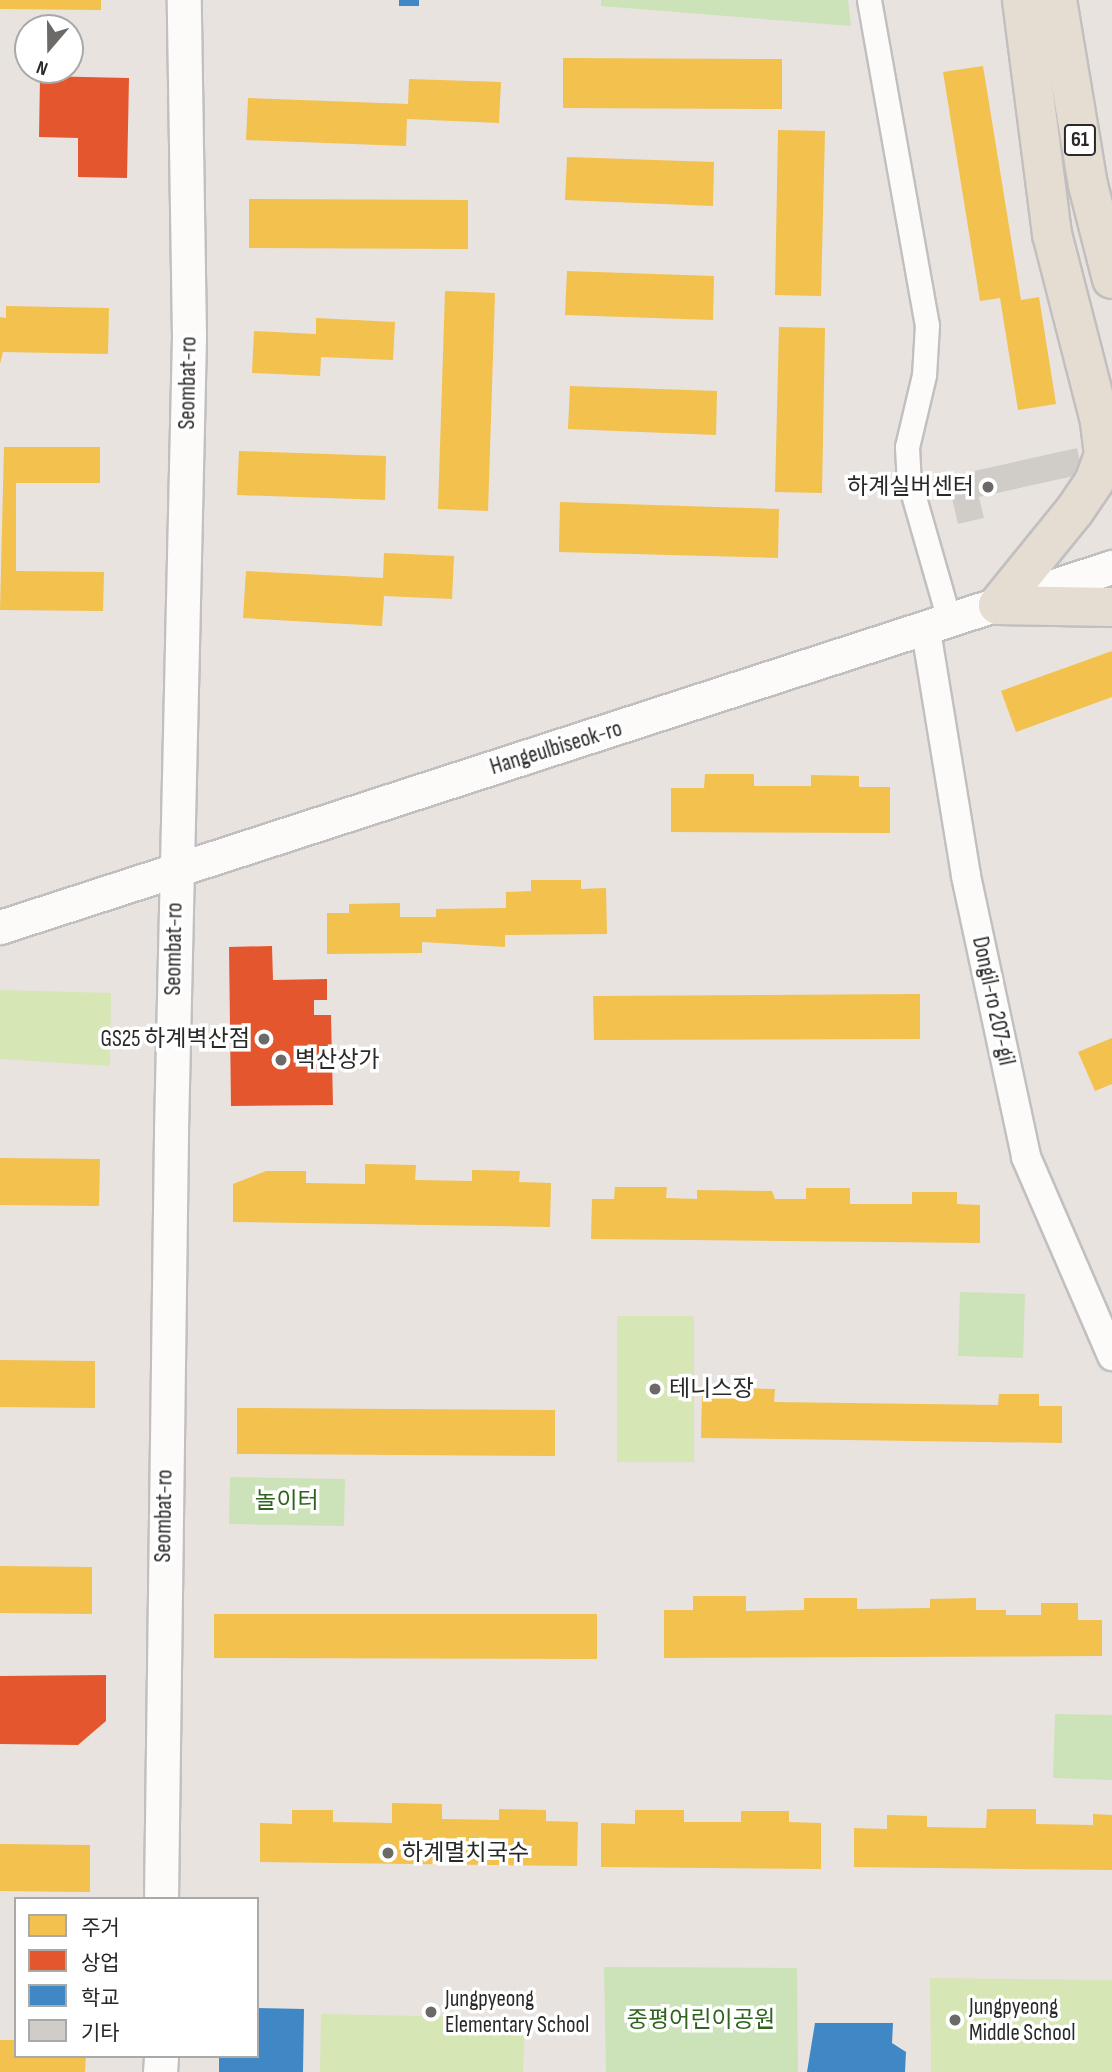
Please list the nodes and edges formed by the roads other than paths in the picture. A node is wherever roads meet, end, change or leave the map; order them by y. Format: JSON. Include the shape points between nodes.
{"nodes":[{"id":1,"x":169,"y":0,"type":"edge"},
{"id":2,"x":184,"y":0,"type":"edge"},
{"id":3,"x":202,"y":0,"type":"edge"},
{"id":4,"x":869,"y":0,"type":"edge"},
{"id":5,"x":1021,"y":0,"type":"edge"},
{"id":6,"x":1057,"y":0,"type":"edge"},
{"id":7,"x":1112,"y":279,"type":"edge"},
{"id":8,"x":189,"y":336,"type":"junction"},
{"id":9,"x":1112,"y":567,"type":"edge"},
{"id":10,"x":998,"y":605,"type":"junction"},
{"id":11,"x":1112,"y":607,"type":"edge"},
{"id":12,"x":938,"y":627,"type":"junction"},
{"id":13,"x":175,"y":868,"type":"junction"},
{"id":14,"x":0,"y":927,"type":"edge"},
{"id":15,"x":1112,"y":1356,"type":"edge"},
{"id":16,"x":161,"y":1897,"type":"edge"}],
"edges":[{"from":1,"to":8,"type":"main road","via":[[171,308]]},
{"from":2,"to":8,"type":"main road","name":"Seombat-ro"},
{"from":3,"to":8,"type":"main road","via":[[206,298]]},
{"from":4,"to":12,"type":"street","via":[[927,325],[924,376],[907,447],[909,480]]},
{"from":5,"to":10,"type":"highway","via":[[1052,234],[1100,421],[1104,456],[1075,510]]},
{"from":6,"to":7,"type":"highway","number":"61","via":[[1088,184]]},
{"from":8,"to":13,"type":"main road","name":"Seombat-ro"},
{"from":9,"to":10,"type":"main road","name":"Hangeulbiseok-ro"},
{"from":10,"to":11,"type":"highway"},
{"from":10,"to":12,"type":"main road","name":"Hangeulbiseok-ro"},
{"from":12,"to":13,"type":"main road","name":"Hangeulbiseok-ro"},
{"from":12,"to":15,"type":"street","name":"Dongil-ro 207-gil","via":[[966,876],[1026,1157]]},
{"from":13,"to":14,"type":"main road","name":"Hangeulbiseok-ro"},
{"from":13,"to":16,"type":"main road","name":"Seombat-ro"}]}
